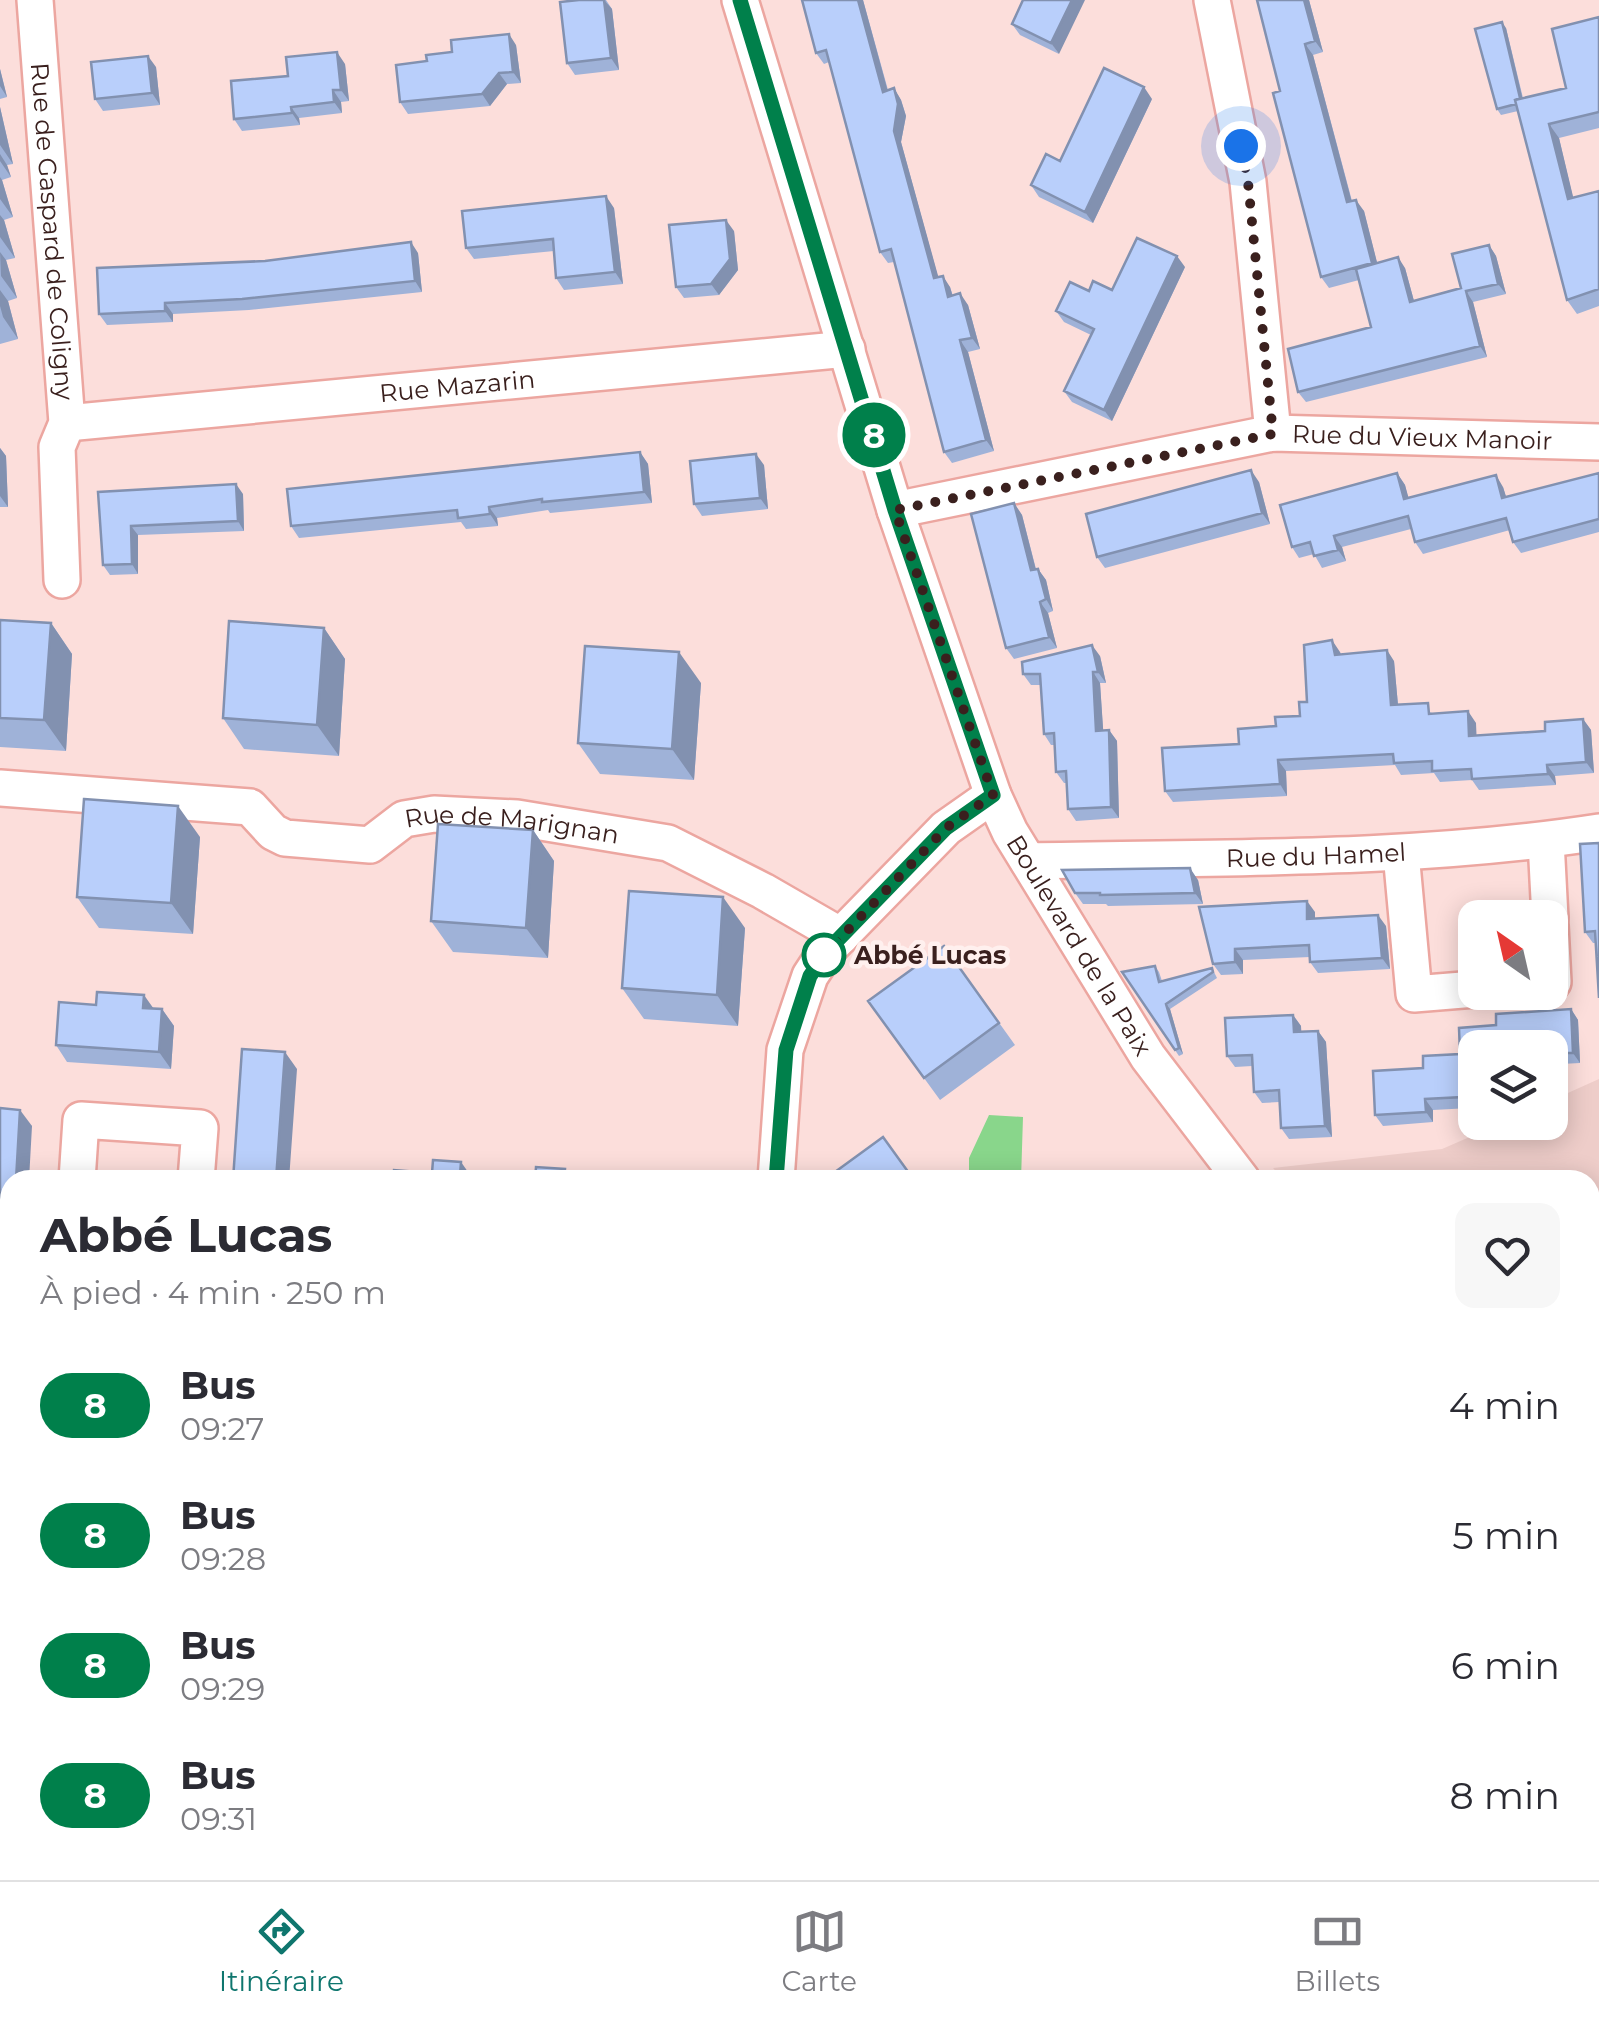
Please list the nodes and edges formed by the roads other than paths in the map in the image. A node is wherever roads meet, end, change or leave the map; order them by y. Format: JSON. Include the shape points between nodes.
{"nodes":[{"id":1,"x":35,"y":0,"type":"edge"},
{"id":2,"x":740,"y":0,"type":"edge"},
{"id":3,"x":1212,"y":0,"type":"edge"},
{"id":4,"x":848,"y":350,"type":"junction"},
{"id":5,"x":67,"y":423,"type":"junction"},
{"id":6,"x":1273,"y":434,"type":"junction"},
{"id":7,"x":1599,"y":442,"type":"edge"},
{"id":8,"x":895,"y":510,"type":"junction"},
{"id":9,"x":62,"y":580,"type":"dead end"},
{"id":10,"x":0,"y":788,"type":"edge"},
{"id":11,"x":993,"y":795,"type":"junction"},
{"id":12,"x":1599,"y":832,"type":"edge"},
{"id":13,"x":1546,"y":841,"type":"junction"},
{"id":14,"x":1401,"y":853,"type":"junction"},
{"id":15,"x":1028,"y":861,"type":"junction"},
{"id":16,"x":1549,"y":900,"type":"edge"},
{"id":17,"x":841,"y":936,"type":"junction"},
{"id":18,"x":1458,"y":990,"type":"edge"},
{"id":19,"x":78,"y":1170,"type":"edge"},
{"id":20,"x":197,"y":1170,"type":"edge"},
{"id":21,"x":777,"y":1170,"type":"edge"},
{"id":22,"x":1234,"y":1170,"type":"edge"}],
"edges":[{"from":1,"to":5,"type":"street","name":"Rue de Gaspard de Coligny"},
{"from":2,"to":4,"type":"street","name":"Boulevard de la Paix"},
{"from":3,"to":6,"type":"street","via":[[1248,182]]},
{"from":4,"to":5,"type":"street","name":"Rue Mazarin"},
{"from":4,"to":8,"type":"street","name":"Boulevard de la Paix"},
{"from":5,"to":9,"type":"street","name":"Rue de Gaspard de Coligny","via":[[57,447]]},
{"from":6,"to":7,"type":"street","name":"Rue du Vieux Manoir"},
{"from":6,"to":8,"type":"street","name":"Rue du Vieux Manoir"},
{"from":8,"to":11,"type":"street","name":"Boulevard de la Paix"},
{"from":10,"to":17,"type":"street","name":"Rue de Marignan","via":[[250,808],[285,838],[370,844],[404,820],[434,814],[517,818],[668,843]]},
{"from":11,"to":15,"type":"street","name":"Boulevard de la Paix"},
{"from":11,"to":17,"type":"street","via":[[946,828]]},
{"from":12,"to":13,"type":"street","name":"Rue du Hamel"},
{"from":13,"to":14,"type":"street","name":"Rue du Hamel"},
{"from":13,"to":16,"type":"street"},
{"from":14,"to":15,"type":"street","name":"Rue du Hamel"},
{"from":14,"to":18,"type":"street","via":[[1414,994]]},
{"from":15,"to":22,"type":"street","name":"Boulevard de la Paix","via":[[1148,1058]]},
{"from":17,"to":21,"type":"street","via":[[810,976],[786,1050]]},
{"from":19,"to":20,"type":"street","via":[[81,1120],[200,1128]]}]}
